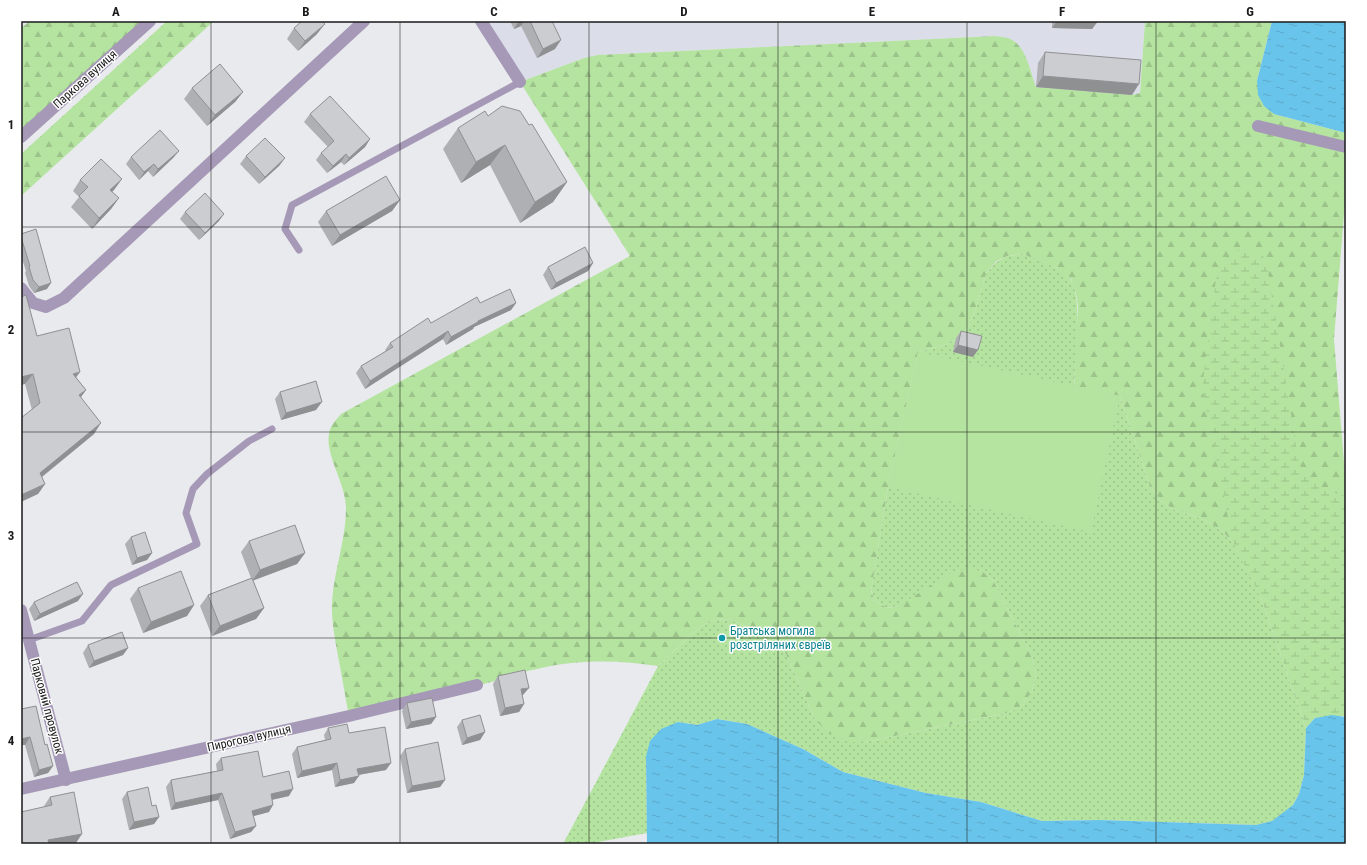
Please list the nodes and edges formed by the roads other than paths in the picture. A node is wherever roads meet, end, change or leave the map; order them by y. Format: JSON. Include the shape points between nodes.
{"nodes":[{"id":1,"x":150,"y":21,"type":"edge"},
{"id":2,"x":364,"y":21,"type":"edge"},
{"id":3,"x":481,"y":21,"type":"edge"},
{"id":4,"x":520,"y":82,"type":"joint"},
{"id":5,"x":1258,"y":126,"type":"dead end"},
{"id":6,"x":21,"y":137,"type":"edge"},
{"id":7,"x":1346,"y":146,"type":"edge"},
{"id":8,"x":299,"y":250,"type":"dead end"},
{"id":9,"x":21,"y":288,"type":"edge"},
{"id":10,"x":272,"y":429,"type":"dead end"},
{"id":11,"x":21,"y":610,"type":"edge"},
{"id":12,"x":29,"y":640,"type":"junction"},
{"id":13,"x":477,"y":686,"type":"dead end"},
{"id":14,"x":66,"y":780,"type":"junction"},
{"id":15,"x":21,"y":789,"type":"edge"}],
"edges":[{"from":1,"to":6,"type":"street","name":"Паркова вулиця"},
{"from":2,"to":9,"type":"street","via":[[64,298],[46,307],[33,303]]},
{"from":3,"to":4,"type":"street"},
{"from":4,"to":8,"type":"lane","via":[[292,205],[285,230]]},
{"from":5,"to":7,"type":"street"},
{"from":10,"to":12,"type":"lane","via":[[248,441],[207,474],[193,489],[186,513],[197,544],[111,585],[82,621]]},
{"from":11,"to":12,"type":"street","name":"Парковий провулок"},
{"from":12,"to":14,"type":"street","name":"Парковий провулок"},
{"from":13,"to":14,"type":"street","name":"Пирогова вулиця"},
{"from":14,"to":15,"type":"street","name":"Пирогова вулиця"}]}
